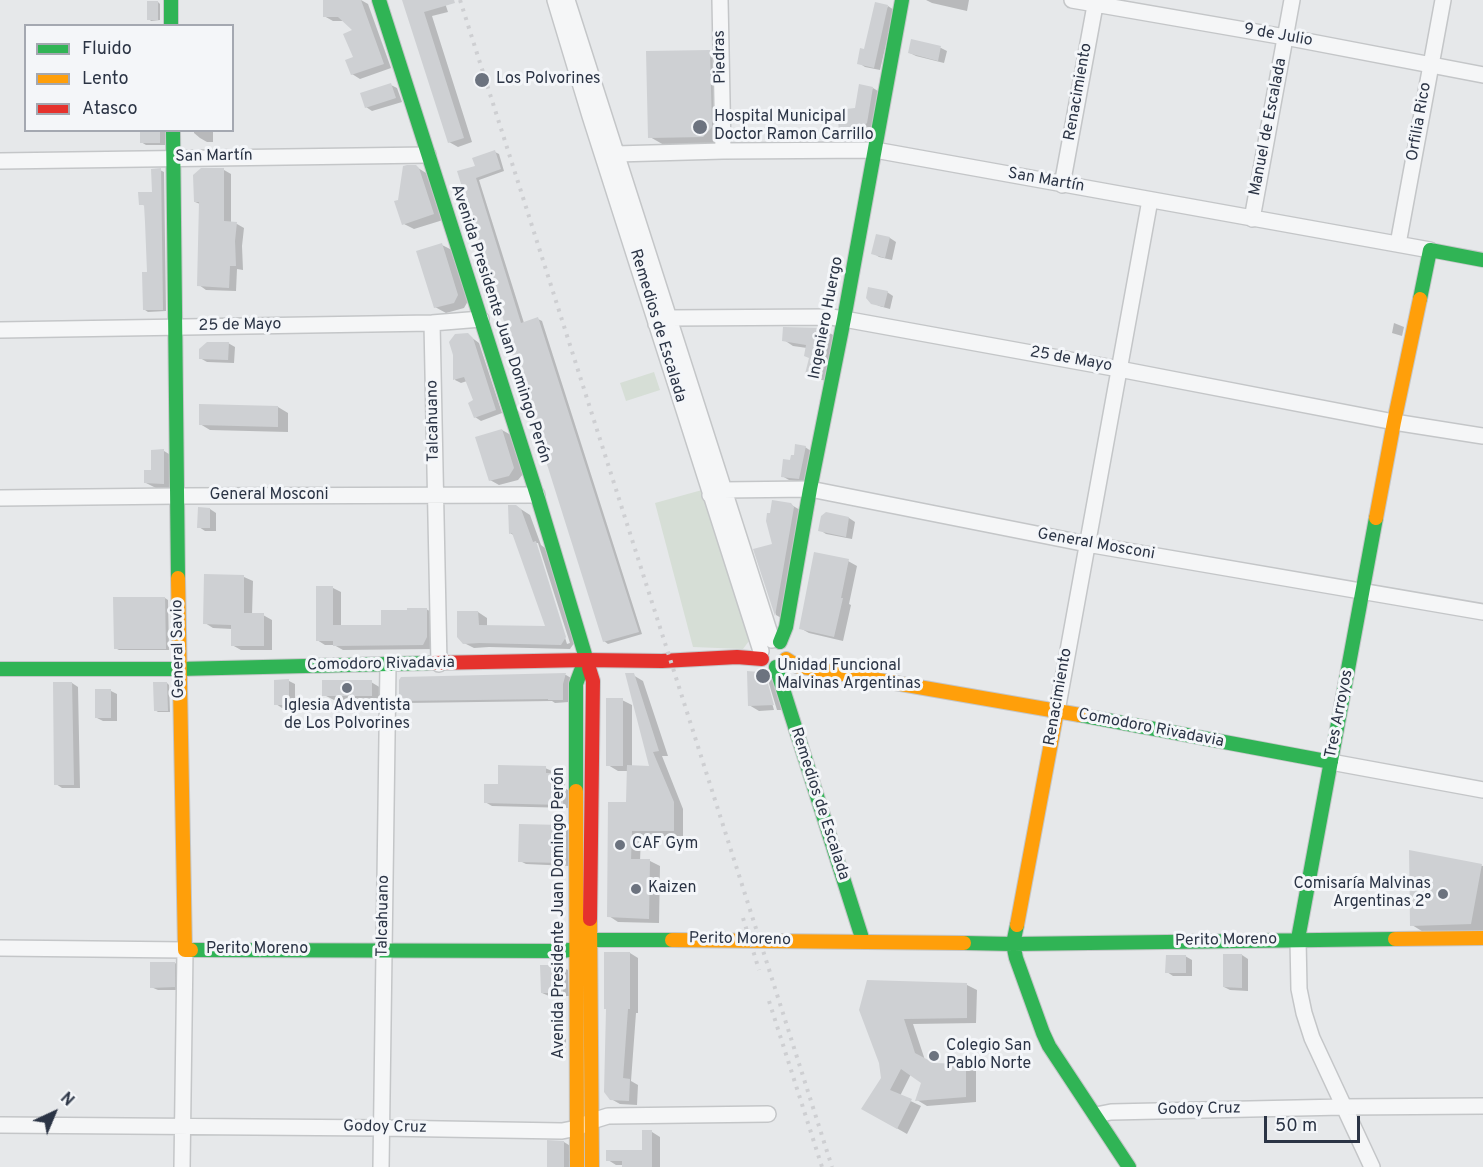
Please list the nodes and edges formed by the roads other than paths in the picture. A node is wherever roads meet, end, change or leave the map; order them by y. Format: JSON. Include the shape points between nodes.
{"nodes":[{"id":1,"x":171,"y":0,"type":"edge"},
{"id":2,"x":379,"y":0,"type":"edge"},
{"id":3,"x":555,"y":0,"type":"edge"},
{"id":4,"x":567,"y":0,"type":"edge"},
{"id":5,"x":720,"y":0,"type":"edge"},
{"id":6,"x":902,"y":0,"type":"edge"},
{"id":7,"x":1072,"y":0,"type":"edge"},
{"id":8,"x":1292,"y":0,"type":"edge"},
{"id":9,"x":1443,"y":0,"type":"edge"},
{"id":10,"x":1096,"y":2,"type":"edge"},
{"id":11,"x":171,"y":24,"type":"edge"},
{"id":12,"x":1285,"y":38,"type":"junction"},
{"id":13,"x":1430,"y":66,"type":"junction"},
{"id":14,"x":1483,"y":75,"type":"edge"},
{"id":15,"x":173,"y":132,"type":"edge"},
{"id":16,"x":875,"y":150,"type":"junction"},
{"id":17,"x":723,"y":151,"type":"junction"},
{"id":18,"x":428,"y":155,"type":"junction"},
{"id":19,"x":611,"y":156,"type":"junction"},
{"id":20,"x":173,"y":158,"type":"junction"},
{"id":21,"x":0,"y":162,"type":"edge"},
{"id":22,"x":1062,"y":185,"type":"junction"},
{"id":23,"x":1150,"y":201,"type":"junction"},
{"id":24,"x":1252,"y":219,"type":"junction"},
{"id":25,"x":1398,"y":244,"type":"junction"},
{"id":26,"x":1430,"y":250,"type":"junction"},
{"id":27,"x":1483,"y":260,"type":"edge"},
{"id":28,"x":481,"y":319,"type":"junction"},
{"id":29,"x":844,"y":319,"type":"junction"},
{"id":30,"x":663,"y":321,"type":"junction"},
{"id":31,"x":432,"y":323,"type":"junction"},
{"id":32,"x":177,"y":327,"type":"junction"},
{"id":33,"x":0,"y":330,"type":"edge"},
{"id":34,"x":1119,"y":369,"type":"junction"},
{"id":35,"x":1394,"y":422,"type":"junction"},
{"id":36,"x":1483,"y":436,"type":"edge"},
{"id":37,"x":810,"y":489,"type":"junction"},
{"id":38,"x":717,"y":493,"type":"junction"},
{"id":39,"x":435,"y":495,"type":"junction"},
{"id":40,"x":537,"y":495,"type":"junction"},
{"id":41,"x":177,"y":496,"type":"junction"},
{"id":42,"x":0,"y":498,"type":"edge"},
{"id":43,"x":1087,"y":544,"type":"junction"},
{"id":44,"x":1363,"y":592,"type":"junction"},
{"id":45,"x":1483,"y":612,"type":"edge"},
{"id":46,"x":769,"y":648,"type":"junction"},
{"id":47,"x":585,"y":660,"type":"junction"},
{"id":48,"x":439,"y":663,"type":"junction"},
{"id":49,"x":781,"y":663,"type":"junction"},
{"id":50,"x":388,"y":664,"type":"junction"},
{"id":51,"x":0,"y":669,"type":"edge"},
{"id":52,"x":179,"y":669,"type":"junction"},
{"id":53,"x":1057,"y":711,"type":"junction"},
{"id":54,"x":1331,"y":762,"type":"junction"},
{"id":55,"x":1483,"y":790,"type":"edge"},
{"id":56,"x":1483,"y":938,"type":"edge"},
{"id":57,"x":1298,"y":939,"type":"junction"},
{"id":58,"x":590,"y":940,"type":"junction"},
{"id":59,"x":863,"y":941,"type":"junction"},
{"id":60,"x":1013,"y":944,"type":"junction"},
{"id":61,"x":0,"y":948,"type":"edge"},
{"id":62,"x":576,"y":948,"type":"junction"},
{"id":63,"x":185,"y":950,"type":"junction"},
{"id":64,"x":384,"y":951,"type":"junction"},
{"id":65,"x":1483,"y":1106,"type":"edge"},
{"id":66,"x":1343,"y":1107,"type":"junction"},
{"id":67,"x":768,"y":1114,"type":"dead end"},
{"id":68,"x":1096,"y":1115,"type":"junction"},
{"id":69,"x":592,"y":1121,"type":"junction"},
{"id":70,"x":0,"y":1125,"type":"edge"},
{"id":71,"x":183,"y":1126,"type":"junction"},
{"id":72,"x":382,"y":1128,"type":"junction"},
{"id":73,"x":577,"y":1128,"type":"junction"},
{"id":74,"x":182,"y":1167,"type":"edge"},
{"id":75,"x":381,"y":1167,"type":"edge"},
{"id":76,"x":577,"y":1167,"type":"edge"},
{"id":77,"x":592,"y":1167,"type":"edge"},
{"id":78,"x":1129,"y":1167,"type":"edge"},
{"id":79,"x":1372,"y":1167,"type":"edge"}],
"edges":[{"from":1,"to":11,"type":"street"},
{"from":2,"to":18,"type":"street","name":"Avenida Presidente Juan Domingo Perón"},
{"from":3,"to":19,"type":"street","name":"Remedios de Escalada"},
{"from":4,"to":19,"type":"street","name":"Remedios de Escalada"},
{"from":5,"to":17,"type":"street","name":"Piedras"},
{"from":6,"to":16,"type":"street","name":"Ingeniero Huergo"},
{"from":7,"to":10,"type":"street","name":"9 de Julio"},
{"from":8,"to":12,"type":"street","name":"Manuel de Escalada"},
{"from":9,"to":13,"type":"street","name":"Orfilia Rico"},
{"from":10,"to":12,"type":"street","name":"9 de Julio"},
{"from":10,"to":22,"type":"street","name":"Renacimiento"},
{"from":12,"to":13,"type":"street","name":"9 de Julio"},
{"from":12,"to":24,"type":"street","name":"Manuel de Escalada"},
{"from":13,"to":14,"type":"street","name":"9 de Julio"},
{"from":13,"to":25,"type":"street","name":"Orfilia Rico"},
{"from":15,"to":20,"type":"street","name":"General Savio"},
{"from":16,"to":17,"type":"street","name":"San Martín"},
{"from":16,"to":22,"type":"street","name":"San Martín"},
{"from":16,"to":29,"type":"street","name":"Ingeniero Huergo"},
{"from":17,"to":19,"type":"street","name":"San Martín"},
{"from":18,"to":20,"type":"street","name":"San Martín"},
{"from":18,"to":28,"type":"street","name":"Avenida Presidente Juan Domingo Perón"},
{"from":19,"to":30,"type":"street","name":"Remedios de Escalada"},
{"from":20,"to":21,"type":"street","name":"San Martín"},
{"from":20,"to":32,"type":"street","name":"General Savio"},
{"from":22,"to":23,"type":"street","name":"San Martín"},
{"from":23,"to":24,"type":"street","name":"San Martín"},
{"from":23,"to":34,"type":"street","name":"Renacimiento"},
{"from":24,"to":25,"type":"street","name":"San Martín"},
{"from":25,"to":26,"type":"street","name":"San Martín"},
{"from":26,"to":27,"type":"street","name":"San Martín"},
{"from":26,"to":35,"type":"street","name":"Tres Arroyos"},
{"from":28,"to":31,"type":"street","name":"25 de Mayo"},
{"from":28,"to":40,"type":"street","name":"Avenida Presidente Juan Domingo Perón"},
{"from":29,"to":30,"type":"street","name":"25 de Mayo"},
{"from":29,"to":34,"type":"street","name":"25 de Mayo"},
{"from":29,"to":37,"type":"street","name":"Ingeniero Huergo"},
{"from":30,"to":38,"type":"street","name":"Remedios de Escalada"},
{"from":31,"to":32,"type":"street","name":"25 de Mayo"},
{"from":31,"to":39,"type":"street","name":"Talcahuano"},
{"from":32,"to":33,"type":"street","name":"25 de Mayo"},
{"from":32,"to":41,"type":"street","name":"General Savio"},
{"from":34,"to":35,"type":"street","name":"25 de Mayo"},
{"from":34,"to":43,"type":"street","name":"Renacimiento"},
{"from":35,"to":36,"type":"street","name":"25 de Mayo"},
{"from":35,"to":44,"type":"street","name":"Tres Arroyos"},
{"from":37,"to":38,"type":"street","name":"General Mosconi"},
{"from":37,"to":43,"type":"street","name":"General Mosconi"},
{"from":37,"to":46,"type":"street","name":"Ingeniero Huergo","via":[[786,627]]},
{"from":38,"to":46,"type":"street","name":"Remedios de Escalada"},
{"from":39,"to":40,"type":"street","name":"General Mosconi"},
{"from":39,"to":41,"type":"street","name":"General Mosconi"},
{"from":39,"to":48,"type":"street","name":"Talcahuano"},
{"from":40,"to":47,"type":"street","name":"Avenida Presidente Juan Domingo Perón"},
{"from":41,"to":42,"type":"street","name":"General Mosconi"},
{"from":41,"to":52,"type":"street","name":"General Savio"},
{"from":43,"to":44,"type":"street","name":"General Mosconi"},
{"from":43,"to":53,"type":"street","name":"Renacimiento"},
{"from":44,"to":45,"type":"street","name":"General Mosconi"},
{"from":44,"to":54,"type":"street","name":"Tres Arroyos"},
{"from":46,"to":47,"type":"street","name":"Comodoro Rivadavia","via":[[737,657]]},
{"from":46,"to":49,"type":"street","name":"Comodoro Rivadavia","via":[[768,665]]},
{"from":46,"to":49,"type":"street","name":"Remedios de Escalada","via":[[786,647],[787,655]]},
{"from":47,"to":48,"type":"street","name":"Comodoro Rivadavia"},
{"from":47,"to":58,"type":"street","name":"Avenida Presidente Juan Domingo Perón","via":[[593,681]]},
{"from":47,"to":62,"type":"street","name":"Avenida Presidente Juan Domingo Perón","via":[[576,684]]},
{"from":48,"to":50,"type":"street","name":"Comodoro Rivadavia"},
{"from":49,"to":53,"type":"street","name":"Comodoro Rivadavia"},
{"from":49,"to":59,"type":"street","name":"Remedios de Escalada"},
{"from":50,"to":52,"type":"street","name":"Comodoro Rivadavia"},
{"from":50,"to":64,"type":"street","name":"Talcahuano"},
{"from":51,"to":52,"type":"street","name":"Comodoro Rivadavia"},
{"from":52,"to":63,"type":"street","name":"General Savio"},
{"from":53,"to":54,"type":"street","name":"Comodoro Rivadavia"},
{"from":53,"to":60,"type":"street","name":"Renacimiento"},
{"from":54,"to":55,"type":"street","name":"Comodoro Rivadavia"},
{"from":54,"to":57,"type":"street","name":"Tres Arroyos"},
{"from":56,"to":57,"type":"street","name":"Perito Moreno"},
{"from":57,"to":60,"type":"street","name":"Perito Moreno"},
{"from":57,"to":66,"type":"street","name":"Tres Arroyos","via":[[1299,989],[1304,1013]]},
{"from":58,"to":59,"type":"street","name":"Perito Moreno"},
{"from":58,"to":62,"type":"street","name":"Perito Moreno"},
{"from":58,"to":69,"type":"street","name":"Avenida Presidente Juan Domingo Perón"},
{"from":59,"to":60,"type":"street","name":"Perito Moreno"},
{"from":60,"to":68,"type":"street","name":"Renacimiento","via":[[1049,1046]]},
{"from":61,"to":63,"type":"street","name":"Perito Moreno"},
{"from":62,"to":64,"type":"street","name":"Perito Moreno"},
{"from":62,"to":73,"type":"street","name":"Avenida Presidente Juan Domingo Perón"},
{"from":63,"to":64,"type":"street","name":"Perito Moreno"},
{"from":63,"to":71,"type":"street","name":"General Savio"},
{"from":64,"to":72,"type":"street","name":"Talcahuano"},
{"from":65,"to":66,"type":"street","name":"Godoy Cruz"},
{"from":66,"to":68,"type":"street","name":"Godoy Cruz"},
{"from":66,"to":79,"type":"street","name":"Tres Arroyos"},
{"from":67,"to":69,"type":"street","name":"Godoy Cruz","via":[[608,1116]]},
{"from":68,"to":78,"type":"street","name":"Renacimiento"},
{"from":69,"to":73,"type":"street","name":"Godoy Cruz"},
{"from":69,"to":77,"type":"street","name":"Avenida Presidente Juan Domingo Perón"},
{"from":70,"to":71,"type":"street","name":"Godoy Cruz"},
{"from":71,"to":72,"type":"street","name":"Godoy Cruz"},
{"from":71,"to":74,"type":"street","name":"General Savio"},
{"from":72,"to":73,"type":"street","name":"Godoy Cruz"},
{"from":72,"to":75,"type":"street","name":"Talcahuano"},
{"from":73,"to":76,"type":"street","name":"Avenida Presidente Juan Domingo Perón"}]}
